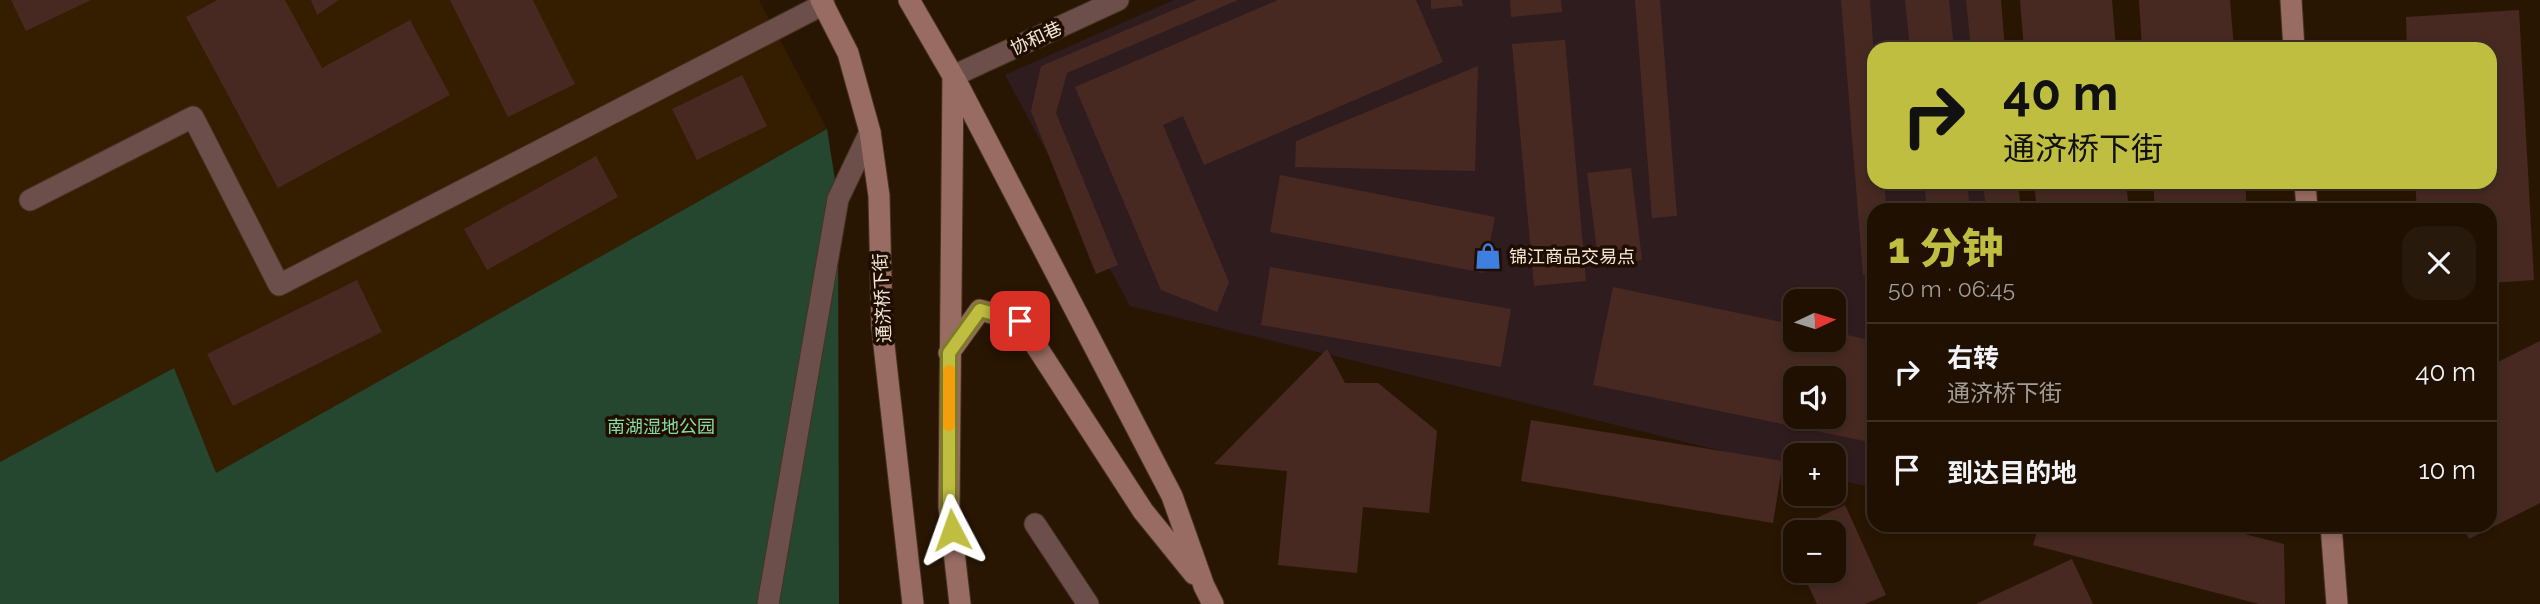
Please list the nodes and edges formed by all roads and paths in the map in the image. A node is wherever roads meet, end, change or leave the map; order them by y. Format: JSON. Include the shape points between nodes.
{"nodes":[{"id":1,"x":909,"y":0,"type":"edge"},
{"id":2,"x":1118,"y":0,"type":"edge"},
{"id":3,"x":2291,"y":0,"type":"edge"},
{"id":4,"x":823,"y":2,"type":"edge"},
{"id":5,"x":2294,"y":42,"type":"edge"},
{"id":6,"x":953,"y":76,"type":"junction"},
{"id":7,"x":870,"y":132,"type":"junction"},
{"id":8,"x":30,"y":200,"type":"dead end"},
{"id":9,"x":949,"y":353,"type":"junction"},
{"id":10,"x":1035,"y":524,"type":"dead end"},
{"id":11,"x":2332,"y":532,"type":"edge"},
{"id":12,"x":1208,"y":595,"type":"edge"},
{"id":13,"x":960,"y":603,"type":"edge"},
{"id":14,"x":768,"y":604,"type":"edge"},
{"id":15,"x":913,"y":604,"type":"edge"},
{"id":16,"x":1088,"y":604,"type":"edge"},
{"id":17,"x":2337,"y":604,"type":"edge"}],
"edges":[{"from":1,"to":6,"type":"street"},
{"from":2,"to":6,"type":"street","name":"协和巷"},
{"from":3,"to":5,"type":"street"},
{"from":4,"to":7,"type":"street","name":"通济桥下街","via":[[848,53]]},
{"from":4,"to":8,"type":"street","via":[[279,285],[193,117]]},
{"from":6,"to":9,"type":"street"},
{"from":6,"to":12,"type":"street","via":[[1172,496]]},
{"from":7,"to":14,"type":"street","via":[[838,199]]},
{"from":7,"to":15,"type":"street","name":"通济桥下街","via":[[879,196],[882,327]]},
{"from":9,"to":12,"type":"street","via":[[980,310],[1020,321],[1143,511]]},
{"from":9,"to":13,"type":"street","via":[[949,507]]},
{"from":10,"to":16,"type":"street"},
{"from":11,"to":17,"type":"street"}]}
